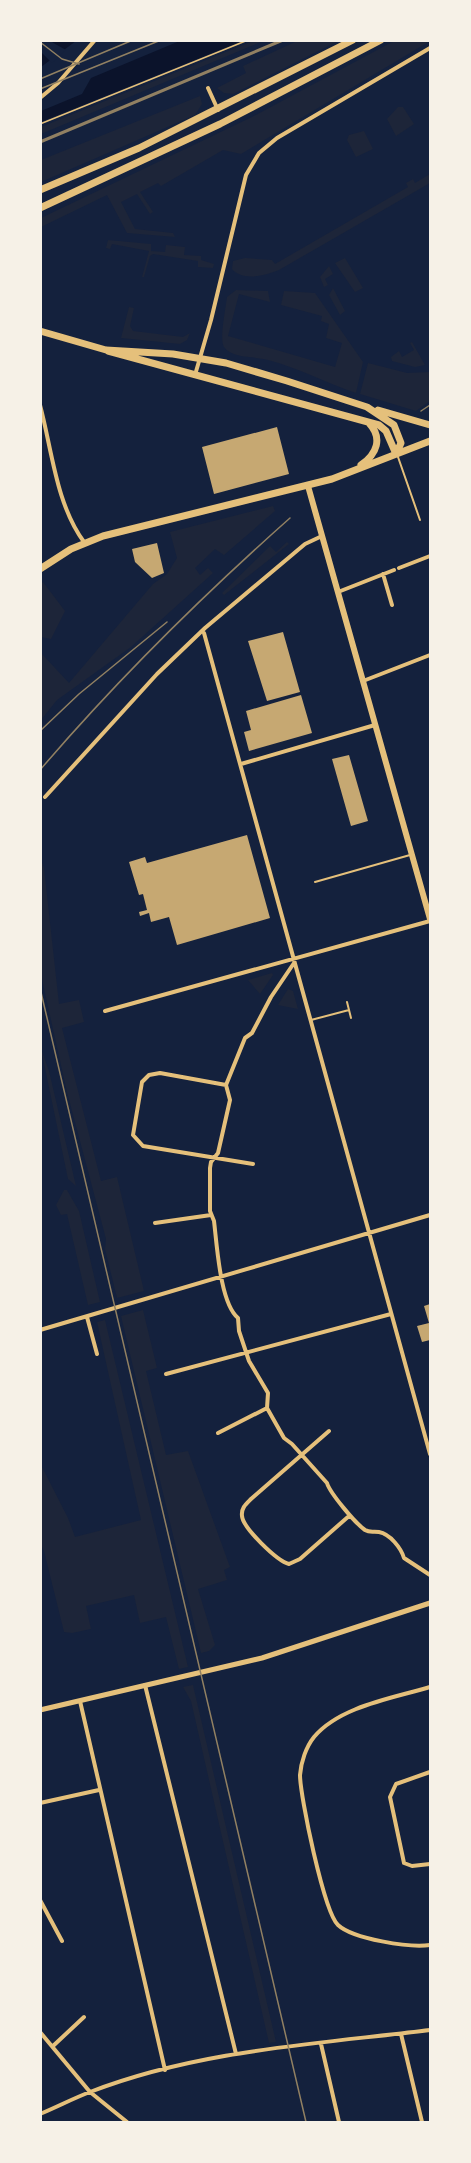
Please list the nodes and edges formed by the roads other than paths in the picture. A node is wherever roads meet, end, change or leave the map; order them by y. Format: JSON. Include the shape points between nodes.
{"nodes":[{"id":1,"x":95,"y":40,"type":"edge"},
{"id":2,"x":354,"y":40,"type":"edge"},
{"id":3,"x":381,"y":40,"type":"edge"},
{"id":4,"x":430,"y":48,"type":"edge"},
{"id":5,"x":208,"y":88,"type":"dead end"},
{"id":6,"x":40,"y":98,"type":"edge"},
{"id":7,"x":218,"y":110,"type":"junction"},
{"id":8,"x":40,"y":190,"type":"edge"},
{"id":9,"x":40,"y":208,"type":"edge"},
{"id":10,"x":40,"y":331,"type":"edge"},
{"id":11,"x":106,"y":350,"type":"junction"},
{"id":12,"x":201,"y":358,"type":"junction"},
{"id":13,"x":195,"y":375,"type":"junction"},
{"id":14,"x":40,"y":405,"type":"edge"},
{"id":15,"x":366,"y":407,"type":"junction"},
{"id":16,"x":368,"y":422,"type":"junction"},
{"id":17,"x":430,"y":425,"type":"edge"},
{"id":18,"x":430,"y":441,"type":"edge"},
{"id":19,"x":396,"y":454,"type":"junction"},
{"id":20,"x":349,"y":473,"type":"junction"},
{"id":21,"x":308,"y":486,"type":"junction"},
{"id":22,"x":420,"y":520,"type":"dead end"},
{"id":23,"x":322,"y":536,"type":"junction"},
{"id":24,"x":85,"y":543,"type":"junction"},
{"id":25,"x":430,"y":556,"type":"edge"},
{"id":26,"x":399,"y":568,"type":"dead end"},
{"id":27,"x":40,"y":570,"type":"edge"},
{"id":28,"x":394,"y":570,"type":"dead end"},
{"id":29,"x":383,"y":574,"type":"junction"},
{"id":30,"x":337,"y":592,"type":"junction"},
{"id":31,"x":392,"y":605,"type":"dead end"},
{"id":32,"x":204,"y":633,"type":"junction"},
{"id":33,"x":430,"y":655,"type":"edge"},
{"id":34,"x":362,"y":681,"type":"junction"},
{"id":35,"x":375,"y":725,"type":"junction"},
{"id":36,"x":241,"y":764,"type":"junction"},
{"id":37,"x":45,"y":796,"type":"dead end"},
{"id":38,"x":413,"y":854,"type":"junction"},
{"id":39,"x":315,"y":882,"type":"dead end"},
{"id":40,"x":430,"y":920,"type":"edge"},
{"id":41,"x":295,"y":961,"type":"junction"},
{"id":42,"x":347,"y":1002,"type":"dead end"},
{"id":43,"x":349,"y":1010,"type":"junction"},
{"id":44,"x":105,"y":1011,"type":"dead end"},
{"id":45,"x":351,"y":1018,"type":"dead end"},
{"id":46,"x":311,"y":1020,"type":"junction"},
{"id":47,"x":226,"y":1085,"type":"junction"},
{"id":48,"x":214,"y":1158,"type":"junction"},
{"id":49,"x":253,"y":1164,"type":"dead end"},
{"id":50,"x":211,"y":1215,"type":"junction"},
{"id":51,"x":430,"y":1215,"type":"edge"},
{"id":52,"x":155,"y":1223,"type":"dead end"},
{"id":53,"x":368,"y":1234,"type":"junction"},
{"id":54,"x":222,"y":1276,"type":"junction"},
{"id":55,"x":391,"y":1314,"type":"junction"},
{"id":56,"x":89,"y":1316,"type":"junction"},
{"id":57,"x":40,"y":1330,"type":"edge"},
{"id":58,"x":247,"y":1353,"type":"junction"},
{"id":59,"x":97,"y":1354,"type":"dead end"},
{"id":60,"x":166,"y":1374,"type":"dead end"},
{"id":61,"x":267,"y":1408,"type":"junction"},
{"id":62,"x":329,"y":1431,"type":"dead end"},
{"id":63,"x":218,"y":1433,"type":"dead end"},
{"id":64,"x":430,"y":1454,"type":"edge"},
{"id":65,"x":302,"y":1455,"type":"junction"},
{"id":66,"x":349,"y":1516,"type":"junction"},
{"id":67,"x":430,"y":1575,"type":"edge"},
{"id":68,"x":430,"y":1603,"type":"edge"},
{"id":69,"x":145,"y":1685,"type":"junction"},
{"id":70,"x":430,"y":1687,"type":"edge"},
{"id":71,"x":80,"y":1700,"type":"junction"},
{"id":72,"x":40,"y":1710,"type":"edge"},
{"id":73,"x":430,"y":1772,"type":"edge"},
{"id":74,"x":99,"y":1790,"type":"junction"},
{"id":75,"x":40,"y":1803,"type":"edge"},
{"id":76,"x":430,"y":1864,"type":"edge"},
{"id":77,"x":40,"y":1900,"type":"edge"},
{"id":78,"x":62,"y":1941,"type":"dead end"},
{"id":79,"x":430,"y":1945,"type":"edge"},
{"id":80,"x":84,"y":2017,"type":"dead end"},
{"id":81,"x":430,"y":2030,"type":"edge"},
{"id":82,"x":40,"y":2032,"type":"edge"},
{"id":83,"x":401,"y":2034,"type":"junction"},
{"id":84,"x":321,"y":2044,"type":"junction"},
{"id":85,"x":53,"y":2046,"type":"junction"},
{"id":86,"x":236,"y":2054,"type":"junction"},
{"id":87,"x":165,"y":2070,"type":"junction"},
{"id":88,"x":90,"y":2092,"type":"junction"},
{"id":89,"x":40,"y":2114,"type":"edge"},
{"id":90,"x":128,"y":2122,"type":"edge"},
{"id":91,"x":339,"y":2122,"type":"edge"},
{"id":92,"x":422,"y":2122,"type":"edge"}],
"edges":[{"from":1,"to":6,"type":"street"},
{"from":2,"to":7,"type":"main road"},
{"from":3,"to":9,"type":"main road","via":[[220,124]]},
{"from":4,"to":12,"type":"street","via":[[277,138],[255,158],[237,206]]},
{"from":5,"to":7,"type":"street"},
{"from":7,"to":8,"type":"main road"},
{"from":10,"to":11,"type":"main road"},
{"from":11,"to":12,"type":"main road"},
{"from":11,"to":13,"type":"main road"},
{"from":12,"to":13,"type":"street"},
{"from":12,"to":15,"type":"main road"},
{"from":13,"to":16,"type":"main road"},
{"from":14,"to":24,"type":"street","via":[[63,499]]},
{"from":15,"to":17,"type":"main road"},
{"from":15,"to":19,"type":"main road","via":[[394,424],[401,443]]},
{"from":16,"to":19,"type":"main road","via":[[379,424],[386,431]]},
{"from":16,"to":20,"type":"main road","via":[[378,435],[375,452]]},
{"from":18,"to":19,"type":"main road"},
{"from":19,"to":20,"type":"main road"},
{"from":19,"to":22,"type":"lane"},
{"from":20,"to":21,"type":"main road"},
{"from":21,"to":23,"type":"main road"},
{"from":21,"to":24,"type":"main road"},
{"from":23,"to":30,"type":"main road"},
{"from":23,"to":32,"type":"street","via":[[297,551]]},
{"from":24,"to":27,"type":"main road"},
{"from":25,"to":26,"type":"street"},
{"from":28,"to":29,"type":"street"},
{"from":29,"to":30,"type":"street"},
{"from":29,"to":31,"type":"street"},
{"from":30,"to":34,"type":"main road"},
{"from":32,"to":36,"type":"street"},
{"from":32,"to":37,"type":"street","via":[[157,674]]},
{"from":33,"to":34,"type":"street"},
{"from":34,"to":35,"type":"main road"},
{"from":35,"to":36,"type":"street"},
{"from":35,"to":38,"type":"main road"},
{"from":36,"to":41,"type":"street"},
{"from":38,"to":39,"type":"lane"},
{"from":38,"to":40,"type":"main road"},
{"from":40,"to":41,"type":"street"},
{"from":41,"to":44,"type":"street"},
{"from":41,"to":46,"type":"street"},
{"from":41,"to":47,"type":"street","via":[[252,1033],[245,1038]]},
{"from":42,"to":43,"type":"lane"},
{"from":43,"to":45,"type":"lane"},
{"from":43,"to":46,"type":"lane"},
{"from":46,"to":53,"type":"street"},
{"from":47,"to":48,"type":"street","via":[[230,1100]]},
{"from":47,"to":48,"type":"street","via":[[152,1074],[142,1082],[134,1122],[134,1138],[143,1146]]},
{"from":48,"to":49,"type":"street"},
{"from":48,"to":50,"type":"street","via":[[210,1168]]},
{"from":50,"to":52,"type":"street"},
{"from":50,"to":54,"type":"street"},
{"from":51,"to":53,"type":"street"},
{"from":53,"to":54,"type":"street"},
{"from":53,"to":55,"type":"street"},
{"from":54,"to":56,"type":"street"},
{"from":54,"to":58,"type":"street"},
{"from":55,"to":58,"type":"street"},
{"from":55,"to":64,"type":"street"},
{"from":56,"to":57,"type":"street"},
{"from":56,"to":59,"type":"street"},
{"from":58,"to":60,"type":"street"},
{"from":58,"to":61,"type":"street","via":[[268,1393]]},
{"from":61,"to":63,"type":"street"},
{"from":61,"to":65,"type":"street","via":[[284,1438]]},
{"from":62,"to":65,"type":"street"},
{"from":65,"to":66,"type":"street"},
{"from":65,"to":66,"type":"street","via":[[243,1508],[247,1527],[278,1559],[289,1564]]},
{"from":66,"to":67,"type":"street","via":[[368,1531],[383,1534],[402,1549],[404,1558]]},
{"from":68,"to":69,"type":"street","via":[[275,1654]]},
{"from":69,"to":71,"type":"street"},
{"from":69,"to":86,"type":"street"},
{"from":70,"to":79,"type":"street","via":[[331,1722],[309,1745],[300,1773],[312,1840],[334,1920],[345,1930],[374,1938]]},
{"from":71,"to":72,"type":"street"},
{"from":71,"to":74,"type":"street"},
{"from":73,"to":76,"type":"street","via":[[396,1784],[390,1797],[404,1863]]},
{"from":74,"to":75,"type":"street"},
{"from":74,"to":87,"type":"street"},
{"from":77,"to":78,"type":"street"},
{"from":80,"to":85,"type":"street"},
{"from":81,"to":83,"type":"street"},
{"from":82,"to":85,"type":"street"},
{"from":83,"to":84,"type":"street"},
{"from":83,"to":92,"type":"street"},
{"from":84,"to":86,"type":"street"},
{"from":84,"to":91,"type":"street"},
{"from":85,"to":88,"type":"street"},
{"from":86,"to":87,"type":"street"},
{"from":87,"to":88,"type":"street"},
{"from":88,"to":89,"type":"street"},
{"from":88,"to":90,"type":"street"}]}
